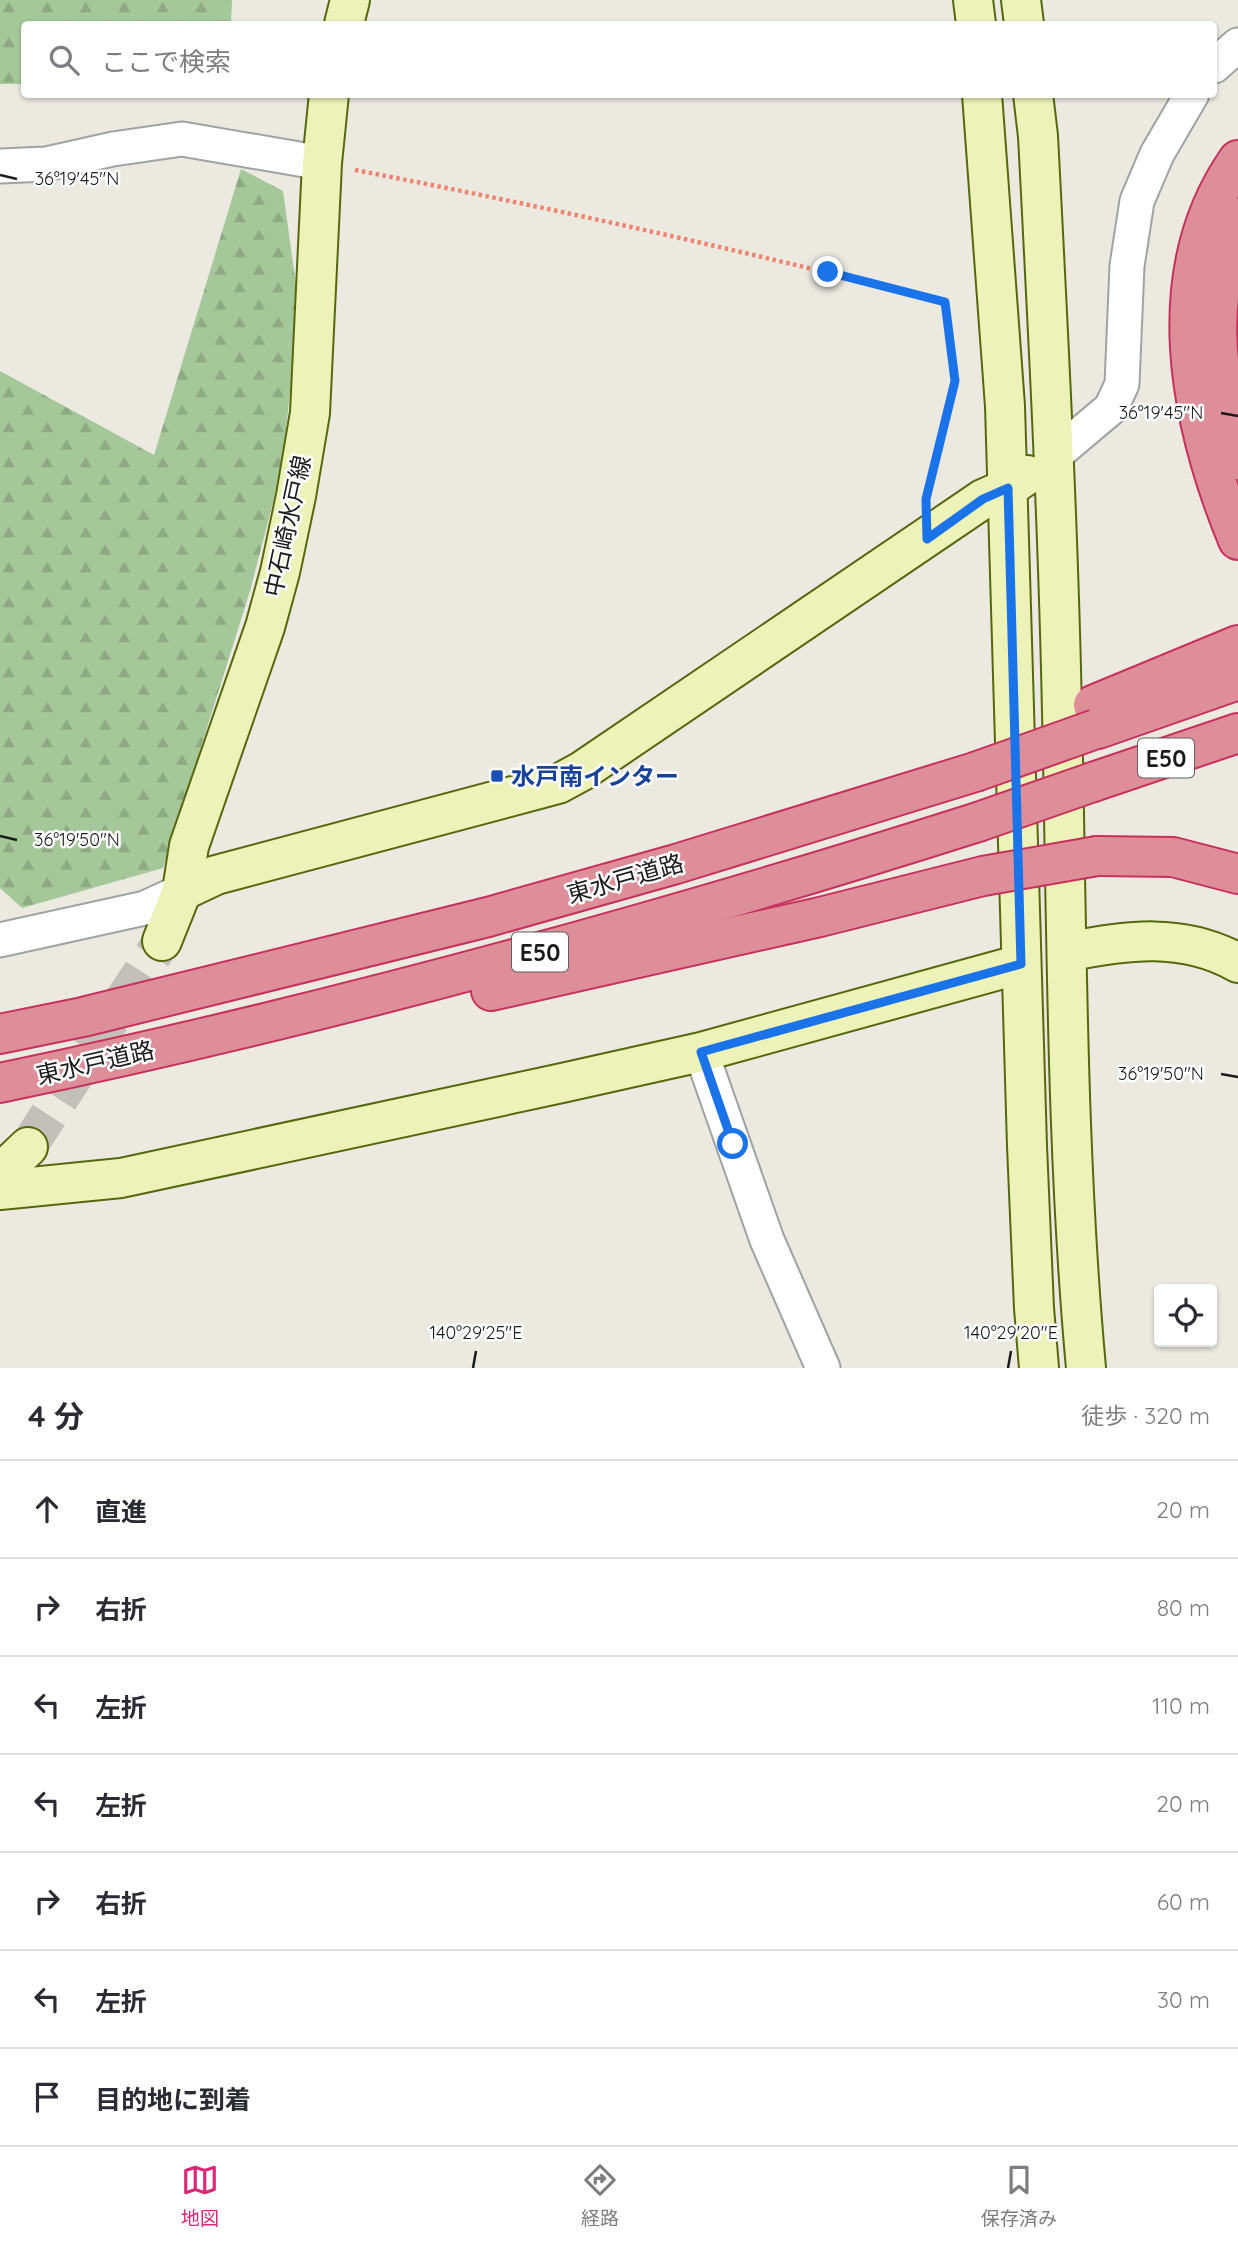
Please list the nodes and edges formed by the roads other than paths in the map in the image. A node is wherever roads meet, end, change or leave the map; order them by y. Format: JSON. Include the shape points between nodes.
{"nodes":[{"id":1,"x":350,"y":0,"type":"edge"},
{"id":2,"x":974,"y":0,"type":"edge"},
{"id":3,"x":1021,"y":0,"type":"edge"},
{"id":4,"x":345,"y":21,"type":"edge"},
{"id":5,"x":976,"y":21,"type":"edge"},
{"id":6,"x":1024,"y":21,"type":"edge"},
{"id":7,"x":1238,"y":45,"type":"edge"},
{"id":8,"x":1217,"y":63,"type":"edge"},
{"id":9,"x":329,"y":98,"type":"edge"},
{"id":10,"x":982,"y":98,"type":"edge"},
{"id":11,"x":1033,"y":98,"type":"edge"},
{"id":12,"x":1190,"y":98,"type":"edge"},
{"id":13,"x":1238,"y":160,"type":"edge"},
{"id":14,"x":322,"y":163,"type":"junction"},
{"id":15,"x":0,"y":166,"type":"edge"},
{"id":16,"x":1238,"y":218,"type":"edge"},
{"id":17,"x":1054,"y":456,"type":"junction"},
{"id":18,"x":1238,"y":460,"type":"edge"},
{"id":19,"x":1008,"y":488,"type":"junction"},
{"id":20,"x":1238,"y":540,"type":"edge"},
{"id":21,"x":1238,"y":645,"type":"edge"},
{"id":22,"x":1238,"y":680,"type":"edge"},
{"id":23,"x":1095,"y":717,"type":"junction"},
{"id":24,"x":1238,"y":733,"type":"edge"},
{"id":25,"x":1238,"y":874,"type":"edge"},
{"id":26,"x":182,"y":891,"type":"junction"},
{"id":27,"x":0,"y":940,"type":"edge"},
{"id":28,"x":162,"y":941,"type":"tunnel mouth"},
{"id":29,"x":1067,"y":952,"type":"junction"},
{"id":30,"x":1238,"y":963,"type":"edge"},
{"id":31,"x":1021,"y":964,"type":"junction"},
{"id":32,"x":0,"y":1034,"type":"edge"},
{"id":33,"x":701,"y":1052,"type":"junction"},
{"id":34,"x":97,"y":1063,"type":"junction"},
{"id":35,"x":0,"y":1083,"type":"edge"},
{"id":36,"x":28,"y":1147,"type":"tunnel mouth"},
{"id":37,"x":0,"y":1174,"type":"edge"},
{"id":38,"x":0,"y":1191,"type":"edge"},
{"id":39,"x":823,"y":1368,"type":"edge"},
{"id":40,"x":1039,"y":1368,"type":"edge"},
{"id":41,"x":1086,"y":1368,"type":"edge"}],
"edges":[{"from":1,"to":4,"type":"street"},
{"from":2,"to":5,"type":"street"},
{"from":3,"to":6,"type":"street"},
{"from":7,"to":8,"type":"street"},
{"from":9,"to":14,"type":"street","name":"中石崎水戸線"},
{"from":10,"to":19,"type":"street"},
{"from":11,"to":17,"type":"street"},
{"from":12,"to":17,"type":"street","via":[[1157,154],[1137,201],[1127,267],[1122,384],[1111,408]]},
{"from":13,"to":20,"type":"highway","via":[[1224,181],[1200,241],[1188,343],[1202,431]]},
{"from":14,"to":15,"type":"street","via":[[182,139],[46,164]]},
{"from":14,"to":26,"type":"street","name":"中石崎水戸線","via":[[310,413],[296,496],[265,627],[189,846]]},
{"from":16,"to":18,"type":"highway","via":[[1220,276],[1216,338],[1220,386]]},
{"from":17,"to":19,"type":"street"},
{"from":17,"to":29,"type":"street"},
{"from":19,"to":26,"type":"street","via":[[983,499],[558,784],[216,875]]},
{"from":19,"to":31,"type":"street"},
{"from":21,"to":23,"type":"highway"},
{"from":22,"to":23,"type":"highway","number":"E50"},
{"from":23,"to":32,"type":"highway","name":"東水戸道路","number":"E50","via":[[977,760],[823,805],[676,864],[447,927]]},
{"from":24,"to":34,"type":"highway","name":"東水戸道路","number":"E50","bridge":true,"via":[[813,875],[497,965]]},
{"from":25,"to":34,"type":"highway","bridge":true,"via":[[1173,857],[1097,856],[983,876],[496,990]]},
{"from":26,"to":27,"type":"street","via":[[145,908]]},
{"from":26,"to":28,"type":"street","name":"中石崎水戸線"},
{"from":29,"to":30,"type":"street","via":[[1152,940],[1210,950]]},
{"from":29,"to":41,"type":"street","via":[[1071,1149]]},
{"from":31,"to":33,"type":"street"},
{"from":31,"to":40,"type":"street"},
{"from":33,"to":38,"type":"street","via":[[121,1178]]},
{"from":33,"to":39,"type":"street","via":[[767,1240]]},
{"from":34,"to":35,"type":"highway","name":"東水戸道路","number":"E50"},
{"from":36,"to":37,"type":"street"}]}
